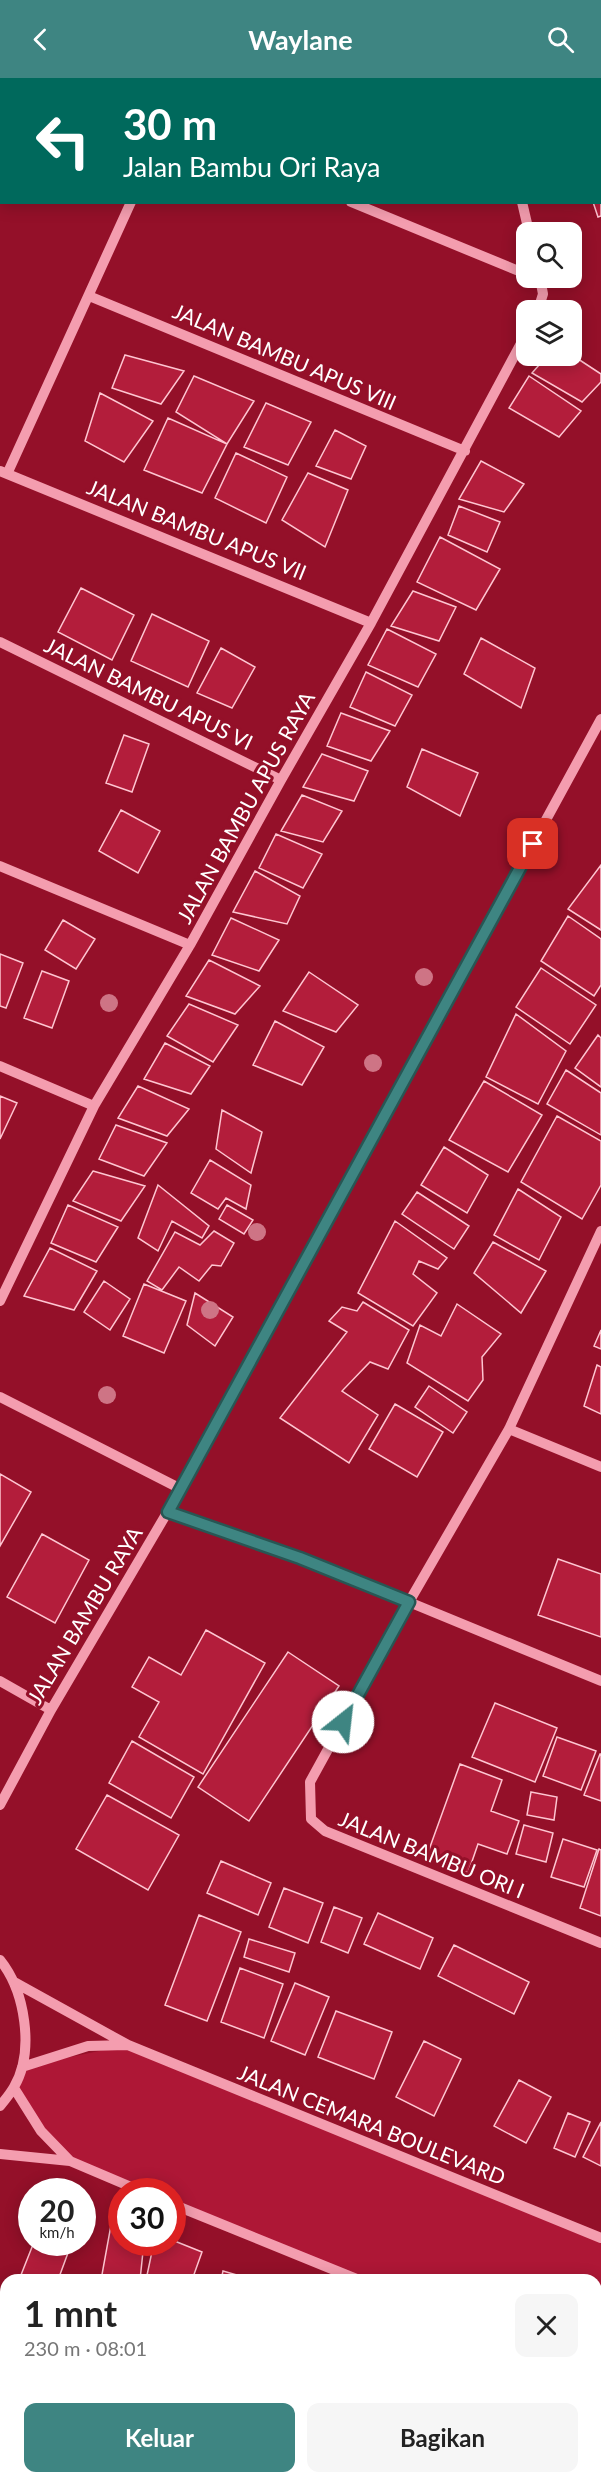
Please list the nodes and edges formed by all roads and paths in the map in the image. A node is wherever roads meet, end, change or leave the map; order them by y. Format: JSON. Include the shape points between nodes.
{"nodes":[{"id":1,"x":129,"y":204,"type":"edge"},
{"id":2,"x":356,"y":204,"type":"edge"},
{"id":3,"x":522,"y":204,"type":"edge"},
{"id":4,"x":527,"y":222,"type":"edge"},
{"id":5,"x":516,"y":270,"type":"edge"},
{"id":6,"x":89,"y":296,"type":"junction"},
{"id":7,"x":516,"y":353,"type":"edge"},
{"id":8,"x":465,"y":451,"type":"junction"},
{"id":9,"x":4,"y":471,"type":"edge"},
{"id":10,"x":371,"y":623,"type":"junction"},
{"id":11,"x":0,"y":642,"type":"edge"},
{"id":12,"x":601,"y":719,"type":"edge"},
{"id":13,"x":280,"y":780,"type":"junction"},
{"id":14,"x":0,"y":866,"type":"edge"},
{"id":15,"x":190,"y":945,"type":"junction"},
{"id":16,"x":0,"y":1066,"type":"edge"},
{"id":17,"x":94,"y":1106,"type":"junction"},
{"id":18,"x":601,"y":1232,"type":"edge"},
{"id":19,"x":597,"y":1246,"type":"edge"},
{"id":20,"x":4,"y":1282,"type":"edge"},
{"id":21,"x":0,"y":1301,"type":"edge"},
{"id":22,"x":0,"y":1397,"type":"edge"},
{"id":23,"x":508,"y":1429,"type":"junction"},
{"id":24,"x":601,"y":1467,"type":"edge"},
{"id":25,"x":181,"y":1489,"type":"junction"},
{"id":26,"x":168,"y":1512,"type":"junction"},
{"id":27,"x":409,"y":1602,"type":"junction"},
{"id":28,"x":0,"y":1681,"type":"edge"},
{"id":29,"x":601,"y":1681,"type":"edge"},
{"id":30,"x":51,"y":1710,"type":"junction"},
{"id":31,"x":0,"y":1805,"type":"edge"},
{"id":32,"x":601,"y":1943,"type":"edge"},
{"id":33,"x":0,"y":1960,"type":"edge"},
{"id":34,"x":14,"y":1982,"type":"junction"},
{"id":35,"x":128,"y":2045,"type":"junction"},
{"id":36,"x":22,"y":2067,"type":"junction"},
{"id":37,"x":14,"y":2088,"type":"junction"},
{"id":38,"x":0,"y":2106,"type":"edge"},
{"id":39,"x":0,"y":2154,"type":"edge"},
{"id":40,"x":70,"y":2161,"type":"junction"},
{"id":41,"x":110,"y":2178,"type":"edge"},
{"id":42,"x":186,"y":2210,"type":"edge"},
{"id":43,"x":601,"y":2238,"type":"edge"},
{"id":44,"x":344,"y":2274,"type":"edge"}],
"edges":[{"from":1,"to":6,"type":"street"},
{"from":2,"to":5,"type":"street"},
{"from":3,"to":4,"type":"street"},
{"from":6,"to":8,"type":"street","name":"JALAN BAMBU APUS VIII"},
{"from":6,"to":9,"type":"street"},
{"from":7,"to":8,"type":"street","name":"JALAN BAMBU APUS RAYA"},
{"from":8,"to":10,"type":"street","name":"JALAN BAMBU APUS RAYA"},
{"from":9,"to":10,"type":"street","name":"JALAN BAMBU APUS VII"},
{"from":10,"to":13,"type":"street","name":"JALAN BAMBU APUS RAYA"},
{"from":11,"to":13,"type":"street","name":"JALAN BAMBU APUS VI"},
{"from":12,"to":25,"type":"street","name":"JALAN BAMBU RAYA"},
{"from":13,"to":15,"type":"street","name":"JALAN BAMBU APUS RAYA"},
{"from":14,"to":15,"type":"street"},
{"from":15,"to":17,"type":"street","name":"JALAN BAMBU APUS RAYA"},
{"from":16,"to":17,"type":"street"},
{"from":17,"to":20,"type":"street","name":"JALAN BAMBU APUS RAYA"},
{"from":18,"to":19,"type":"street"},
{"from":19,"to":23,"type":"street"},
{"from":20,"to":21,"type":"street","name":"JALAN BAMBU APUS RAYA"},
{"from":22,"to":25,"type":"street"},
{"from":23,"to":24,"type":"street"},
{"from":23,"to":27,"type":"street"},
{"from":25,"to":26,"type":"street","name":"JALAN BAMBU RAYA"},
{"from":26,"to":27,"type":"street","via":[[300,1558]]},
{"from":26,"to":30,"type":"street","name":"JALAN BAMBU RAYA"},
{"from":27,"to":29,"type":"street"},
{"from":27,"to":32,"type":"street","name":"JALAN BAMBU ORI I","via":[[309,1782],[310,1819],[325,1832],[353,1844]]},
{"from":28,"to":30,"type":"street"},
{"from":30,"to":31,"type":"street","name":"JALAN BAMBU RAYA"},
{"from":33,"to":34,"type":"street"},
{"from":34,"to":35,"type":"street","name":"JALAN CEMARA BOULEVARD"},
{"from":34,"to":36,"type":"street","via":[[26,2024]]},
{"from":35,"to":36,"type":"street","name":"JALAN CEMARA BOULEVARD","via":[[88,2046]]},
{"from":35,"to":43,"type":"street","name":"JALAN CEMARA BOULEVARD"},
{"from":36,"to":37,"type":"street"},
{"from":37,"to":38,"type":"street"},
{"from":37,"to":40,"type":"street","via":[[41,2131]]},
{"from":39,"to":40,"type":"street"},
{"from":40,"to":41,"type":"street"},
{"from":42,"to":44,"type":"street"}]}
